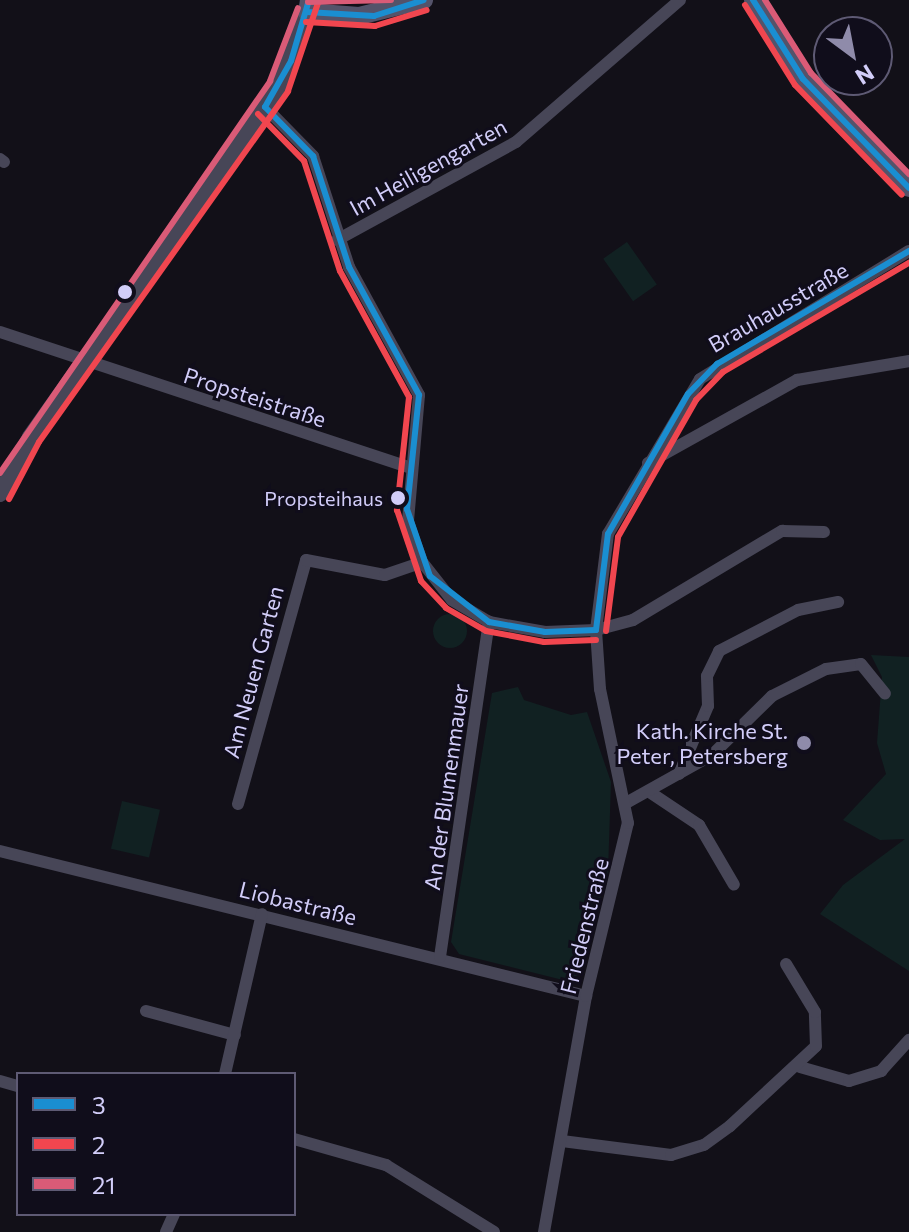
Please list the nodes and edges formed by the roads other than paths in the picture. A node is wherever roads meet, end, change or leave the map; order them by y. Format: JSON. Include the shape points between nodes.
{"nodes":[{"id":1,"x":424,"y":0,"type":"edge"},
{"id":2,"x":680,"y":0,"type":"edge"},
{"id":3,"x":753,"y":0,"type":"edge"},
{"id":4,"x":308,"y":6,"type":"edge"},
{"id":5,"x":265,"y":107,"type":"junction"},
{"id":6,"x":909,"y":188,"type":"edge"},
{"id":7,"x":337,"y":240,"type":"junction"},
{"id":8,"x":909,"y":251,"type":"edge"},
{"id":9,"x":0,"y":332,"type":"edge"},
{"id":10,"x":909,"y":361,"type":"edge"},
{"id":11,"x":86,"y":363,"type":"junction"},
{"id":12,"x":645,"y":465,"type":"junction"},
{"id":13,"x":412,"y":468,"type":"junction"},
{"id":14,"x":0,"y":494,"type":"edge"},
{"id":15,"x":824,"y":532,"type":"dead end"},
{"id":16,"x":422,"y":562,"type":"junction"},
{"id":17,"x":838,"y":602,"type":"dead end"},
{"id":18,"x":489,"y":622,"type":"junction"},
{"id":19,"x":596,"y":630,"type":"junction"},
{"id":20,"x":885,"y":694,"type":"dead end"},
{"id":21,"x":679,"y":774,"type":"junction"},
{"id":22,"x":651,"y":793,"type":"junction"},
{"id":23,"x":626,"y":803,"type":"junction"},
{"id":24,"x":238,"y":804,"type":"dead end"},
{"id":25,"x":0,"y":851,"type":"edge"},
{"id":26,"x":734,"y":885,"type":"dead end"},
{"id":27,"x":262,"y":914,"type":"junction"},
{"id":28,"x":440,"y":957,"type":"junction"},
{"id":29,"x":786,"y":964,"type":"dead end"},
{"id":30,"x":586,"y":996,"type":"junction"},
{"id":31,"x":146,"y":1011,"type":"dead end"},
{"id":32,"x":235,"y":1035,"type":"junction"},
{"id":33,"x":909,"y":1040,"type":"edge"},
{"id":34,"x":800,"y":1067,"type":"junction"},
{"id":35,"x":226,"y":1072,"type":"edge"},
{"id":36,"x":296,"y":1140,"type":"edge"},
{"id":37,"x":562,"y":1141,"type":"junction"},
{"id":38,"x":494,"y":1232,"type":"edge"},
{"id":39,"x":544,"y":1232,"type":"edge"}],
"edges":[{"from":1,"to":4,"type":"main road","via":[[374,16]]},
{"from":2,"to":7,"type":"street","name":"Im Heiligengarten","via":[[516,142]]},
{"from":3,"to":6,"type":"main road","via":[[803,79]]},
{"from":4,"to":5,"type":"street"},
{"from":5,"to":7,"type":"street","via":[[313,156]]},
{"from":5,"to":11,"type":"street"},
{"from":7,"to":13,"type":"street","via":[[419,395]]},
{"from":8,"to":12,"type":"street","name":"Brauhausstraße","via":[[717,364],[688,394]]},
{"from":9,"to":11,"type":"street","name":"Propsteistraße"},
{"from":10,"to":12,"type":"street","via":[[797,380]]},
{"from":11,"to":13,"type":"street","name":"Propsteistraße"},
{"from":11,"to":14,"type":"street","via":[[30,437]]},
{"from":12,"to":19,"type":"street","name":"Brauhausstraße","via":[[608,534]]},
{"from":13,"to":16,"type":"street","via":[[408,522]]},
{"from":15,"to":19,"type":"street","via":[[782,531],[633,620]]},
{"from":16,"to":18,"type":"street","via":[[452,600]]},
{"from":16,"to":24,"type":"street","name":"Am Neuen Garten","via":[[385,575],[314,557],[302,571]]},
{"from":17,"to":21,"type":"street","via":[[798,610],[719,651],[707,676],[708,706]]},
{"from":18,"to":19,"type":"street","via":[[545,632]]},
{"from":18,"to":28,"type":"street","name":"An der Blumenmauer"},
{"from":19,"to":23,"type":"street","name":"Friedenstraße","via":[[600,689]]},
{"from":20,"to":21,"type":"street","via":[[861,664],[826,669],[772,696],[712,755]]},
{"from":21,"to":22,"type":"street"},
{"from":22,"to":23,"type":"street"},
{"from":22,"to":26,"type":"street","via":[[699,825]]},
{"from":23,"to":30,"type":"street","name":"Friedenstraße","via":[[625,843]]},
{"from":25,"to":27,"type":"street","name":"Liobastraße"},
{"from":27,"to":28,"type":"street","name":"Liobastraße"},
{"from":27,"to":32,"type":"street"},
{"from":28,"to":30,"type":"street","name":"Liobastraße"},
{"from":29,"to":34,"type":"street","via":[[815,1012],[816,1046]]},
{"from":30,"to":37,"type":"street","name":"Friedenstraße"},
{"from":31,"to":32,"type":"street"},
{"from":32,"to":35,"type":"street"},
{"from":33,"to":34,"type":"street","via":[[881,1071],[849,1081]]},
{"from":34,"to":37,"type":"street","via":[[687,1152]]},
{"from":36,"to":38,"type":"street","via":[[386,1165]]},
{"from":37,"to":39,"type":"street","name":"Friedenstraße"}]}
